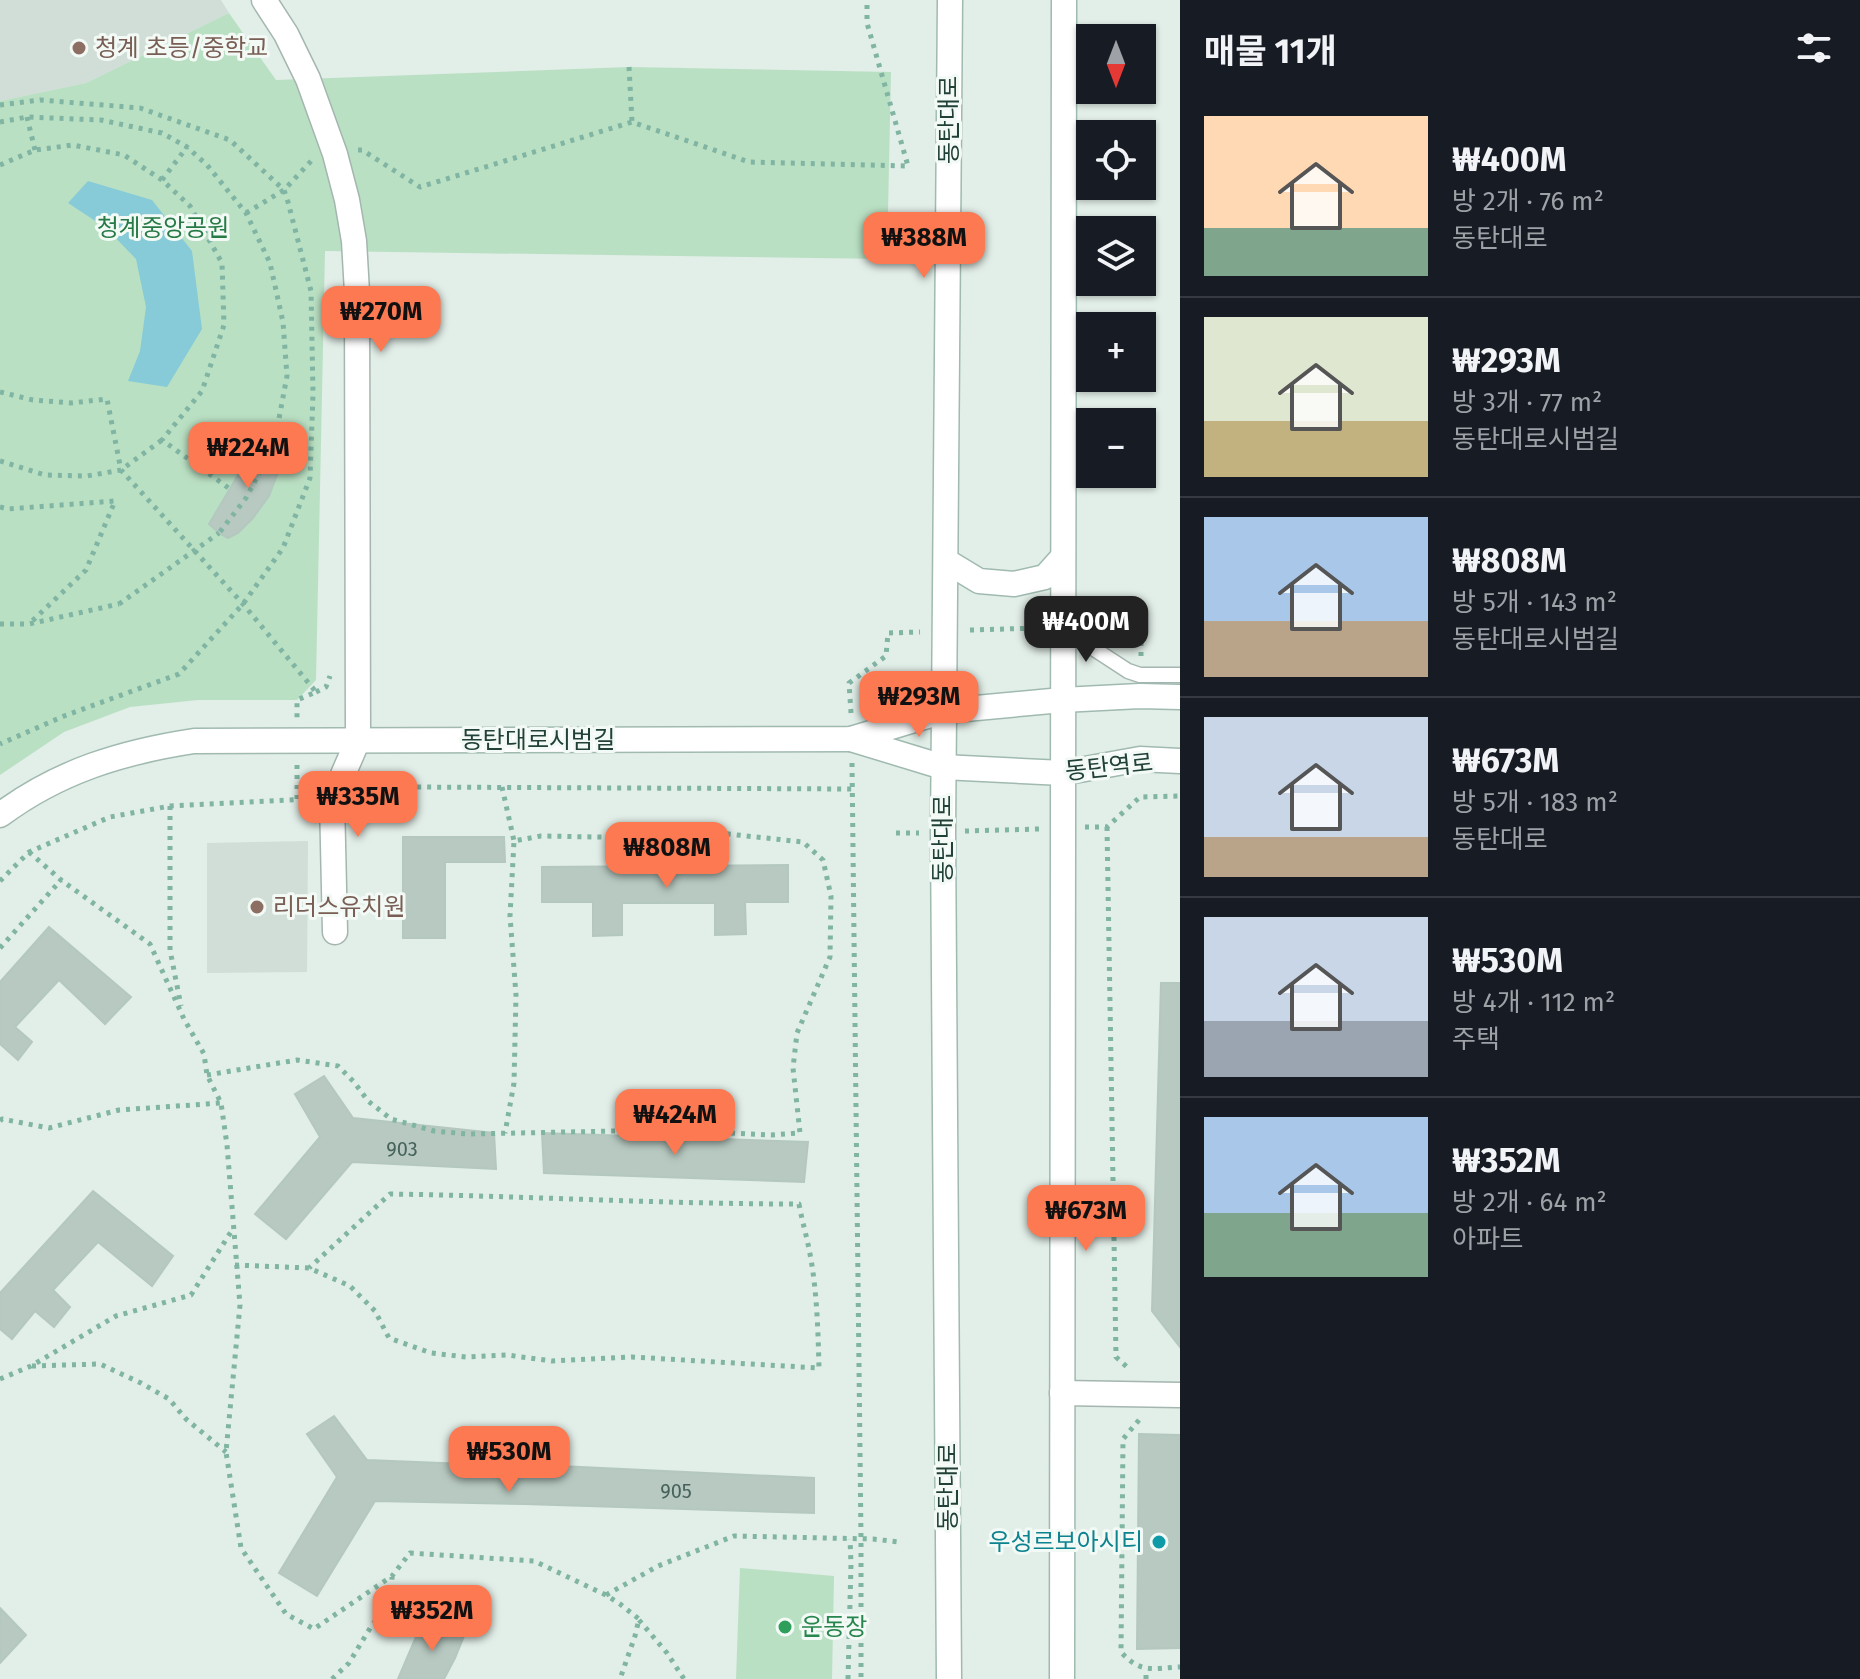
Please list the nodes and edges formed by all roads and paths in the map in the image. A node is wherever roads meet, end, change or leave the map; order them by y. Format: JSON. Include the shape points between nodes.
{"nodes":[{"id":1,"x":264,"y":0,"type":"edge"},
{"id":2,"x":867,"y":0,"type":"edge"},
{"id":3,"x":950,"y":0,"type":"edge"},
{"id":4,"x":1064,"y":0,"type":"edge"},
{"id":5,"x":629,"y":67,"type":"dead end"},
{"id":6,"x":0,"y":105,"type":"edge"},
{"id":7,"x":27,"y":117,"type":"junction"},
{"id":8,"x":0,"y":122,"type":"edge"},
{"id":9,"x":632,"y":122,"type":"junction"},
{"id":10,"x":187,"y":147,"type":"junction"},
{"id":11,"x":309,"y":147,"type":"dead end"},
{"id":12,"x":35,"y":150,"type":"junction"},
{"id":13,"x":324,"y":157,"type":"junction"},
{"id":14,"x":0,"y":165,"type":"edge"},
{"id":15,"x":316,"y":174,"type":"dead end"},
{"id":16,"x":162,"y":180,"type":"junction"},
{"id":17,"x":284,"y":190,"type":"junction"},
{"id":18,"x":246,"y":213,"type":"junction"},
{"id":19,"x":0,"y":392,"type":"edge"},
{"id":20,"x":162,"y":440,"type":"junction"},
{"id":21,"x":0,"y":461,"type":"edge"},
{"id":22,"x":121,"y":470,"type":"junction"},
{"id":23,"x":230,"y":489,"type":"dead end"},
{"id":24,"x":0,"y":507,"type":"edge"},
{"id":25,"x":1062,"y":558,"type":"junction"},
{"id":26,"x":946,"y":561,"type":"junction"},
{"id":27,"x":243,"y":604,"type":"junction"},
{"id":28,"x":0,"y":624,"type":"edge"},
{"id":29,"x":29,"y":624,"type":"junction"},
{"id":30,"x":1121,"y":625,"type":"dead end"},
{"id":31,"x":1062,"y":628,"type":"junction"},
{"id":32,"x":945,"y":631,"type":"junction"},
{"id":33,"x":888,"y":633,"type":"dead end"},
{"id":34,"x":1141,"y":640,"type":"dead end"},
{"id":35,"x":1141,"y":652,"type":"dead end"},
{"id":36,"x":331,"y":663,"type":"dead end"},
{"id":37,"x":1180,"y":675,"type":"edge"},
{"id":38,"x":316,"y":692,"type":"junction"},
{"id":39,"x":1180,"y":697,"type":"edge"},
{"id":40,"x":851,"y":699,"type":"dead end"},
{"id":41,"x":297,"y":700,"type":"dead end"},
{"id":42,"x":1062,"y":700,"type":"junction"},
{"id":43,"x":944,"y":711,"type":"junction"},
{"id":44,"x":851,"y":739,"type":"junction"},
{"id":45,"x":358,"y":740,"type":"junction"},
{"id":46,"x":0,"y":744,"type":"edge"},
{"id":47,"x":1180,"y":761,"type":"edge"},
{"id":48,"x":943,"y":767,"type":"junction"},
{"id":49,"x":1063,"y":773,"type":"junction"},
{"id":50,"x":502,"y":787,"type":"junction"},
{"id":51,"x":1180,"y":796,"type":"edge"},
{"id":52,"x":332,"y":800,"type":"junction"},
{"id":53,"x":170,"y":806,"type":"junction"},
{"id":54,"x":0,"y":815,"type":"edge"},
{"id":55,"x":1063,"y":828,"type":"junction"},
{"id":56,"x":943,"y":832,"type":"junction"},
{"id":57,"x":896,"y":833,"type":"dead end"},
{"id":58,"x":514,"y":841,"type":"junction"},
{"id":59,"x":29,"y":852,"type":"junction"},
{"id":60,"x":61,"y":880,"type":"junction"},
{"id":61,"x":0,"y":881,"type":"edge"},
{"id":62,"x":335,"y":932,"type":"dead end"},
{"id":63,"x":0,"y":948,"type":"edge"},
{"id":64,"x":184,"y":1019,"type":"junction"},
{"id":65,"x":207,"y":1075,"type":"junction"},
{"id":66,"x":221,"y":1103,"type":"junction"},
{"id":67,"x":0,"y":1121,"type":"edge"},
{"id":68,"x":505,"y":1133,"type":"junction"},
{"id":69,"x":234,"y":1226,"type":"junction"},
{"id":70,"x":235,"y":1265,"type":"junction"},
{"id":71,"x":309,"y":1268,"type":"junction"},
{"id":72,"x":31,"y":1366,"type":"junction"},
{"id":73,"x":1133,"y":1372,"type":"dead end"},
{"id":74,"x":0,"y":1379,"type":"edge"},
{"id":75,"x":1062,"y":1393,"type":"junction"},
{"id":76,"x":1180,"y":1395,"type":"edge"},
{"id":77,"x":1152,"y":1420,"type":"dead end"},
{"id":78,"x":226,"y":1452,"type":"junction"},
{"id":79,"x":850,"y":1539,"type":"junction"},
{"id":80,"x":861,"y":1539,"type":"junction"},
{"id":81,"x":899,"y":1542,"type":"dead end"},
{"id":82,"x":392,"y":1576,"type":"junction"},
{"id":83,"x":606,"y":1595,"type":"junction"},
{"id":84,"x":639,"y":1619,"type":"junction"},
{"id":85,"x":1180,"y":1667,"type":"edge"},
{"id":86,"x":1146,"y":1669,"type":"junction"},
{"id":87,"x":332,"y":1679,"type":"edge"},
{"id":88,"x":620,"y":1679,"type":"edge"},
{"id":89,"x":684,"y":1679,"type":"edge"},
{"id":90,"x":848,"y":1679,"type":"edge"},
{"id":91,"x":861,"y":1679,"type":"edge"},
{"id":92,"x":949,"y":1679,"type":"edge"},
{"id":93,"x":1062,"y":1679,"type":"edge"},
{"id":94,"x":1146,"y":1679,"type":"edge"}],
"edges":[{"from":1,"to":13,"type":"main road","via":[[308,79]]},
{"from":2,"to":9,"type":"path","via":[[867,23],[908,166],[749,162]]},
{"from":3,"to":26,"type":"main road","name":"동탄대로"},
{"from":4,"to":25,"type":"main road"},
{"from":5,"to":9,"type":"path"},
{"from":6,"to":17,"type":"path","via":[[40,100],[140,108],[230,140]]},
{"from":7,"to":8,"type":"path"},
{"from":7,"to":10,"type":"path","via":[[101,120],[162,133]]},
{"from":7,"to":12,"type":"path"},
{"from":9,"to":13,"type":"path","via":[[420,187],[362,150]]},
{"from":10,"to":16,"type":"path"},
{"from":10,"to":18,"type":"path"},
{"from":11,"to":13,"type":"path"},
{"from":12,"to":14,"type":"path"},
{"from":12,"to":16,"type":"path","via":[[73,145],[124,155]]},
{"from":13,"to":15,"type":"path"},
{"from":13,"to":17,"type":"path"},
{"from":13,"to":45,"type":"main road","via":[[347,200],[357,292]]},
{"from":16,"to":20,"type":"path","via":[[190,206],[222,263],[224,325],[202,391]]},
{"from":17,"to":18,"type":"path"},
{"from":17,"to":27,"type":"path","via":[[311,291],[310,478],[283,548]]},
{"from":18,"to":29,"type":"path","bridge":true,"via":[[270,263],[283,322],[287,376],[274,445],[246,498],[219,533],[119,604]]},
{"from":19,"to":22,"type":"path","via":[[71,403],[107,399]]},
{"from":20,"to":22,"type":"path"},
{"from":20,"to":23,"type":"path"},
{"from":21,"to":22,"type":"path","via":[[45,475]]},
{"from":22,"to":27,"type":"path"},
{"from":24,"to":29,"type":"path","via":[[115,501],[86,570]]},
{"from":25,"to":26,"type":"main road","via":[[1045,577],[1014,584],[979,581]]},
{"from":25,"to":31,"type":"main road"},
{"from":26,"to":32,"type":"main road","name":"동탄대로"},
{"from":27,"to":38,"type":"path"},
{"from":27,"to":46,"type":"path","via":[[179,674]]},
{"from":28,"to":29,"type":"path"},
{"from":30,"to":31,"type":"path"},
{"from":31,"to":32,"type":"path"},
{"from":31,"to":37,"type":"lane","via":[[1128,671]]},
{"from":31,"to":42,"type":"main road"},
{"from":32,"to":43,"type":"main road","name":"동탄대로"},
{"from":33,"to":40,"type":"path","via":[[886,656],[849,683]]},
{"from":34,"to":35,"type":"path"},
{"from":36,"to":38,"type":"path","via":[[326,687]]},
{"from":38,"to":41,"type":"path"},
{"from":39,"to":42,"type":"main road","name":"동탄대로시범길"},
{"from":42,"to":43,"type":"main road","name":"동탄대로시범길"},
{"from":42,"to":49,"type":"main road"},
{"from":43,"to":44,"type":"main road","name":"동탄대로시범길"},
{"from":43,"to":48,"type":"main road","name":"동탄대로"},
{"from":44,"to":45,"type":"main road","name":"동탄대로시범길"},
{"from":44,"to":48,"type":"main road","name":"동탄대로시범길"},
{"from":45,"to":52,"type":"main road"},
{"from":45,"to":54,"type":"main road","name":"동탄대로시범길","via":[[194,741],[151,747],[54,781]]},
{"from":47,"to":49,"type":"main road","name":"동탄역로","via":[[1140,759]]},
{"from":48,"to":49,"type":"main road","name":"동탄역로"},
{"from":48,"to":56,"type":"main road","name":"동탄대로"},
{"from":49,"to":55,"type":"main road"},
{"from":50,"to":52,"type":"path","via":[[406,787],[386,798]]},
{"from":50,"to":58,"type":"path"},
{"from":50,"to":80,"type":"path","via":[[852,789]]},
{"from":51,"to":73,"type":"path","via":[[1140,797],[1107,827],[1116,1357]]},
{"from":52,"to":53,"type":"path"},
{"from":52,"to":62,"type":"main road"},
{"from":53,"to":59,"type":"path","via":[[110,817]]},
{"from":53,"to":64,"type":"path","via":[[170,950]]},
{"from":55,"to":56,"type":"path"},
{"from":55,"to":75,"type":"main road"},
{"from":56,"to":57,"type":"path"},
{"from":56,"to":92,"type":"main road","name":"동탄대로"},
{"from":58,"to":68,"type":"path","via":[[514,1083]]},
{"from":58,"to":68,"type":"path","via":[[541,836],[650,838],[683,832],[803,842],[823,860],[831,896],[830,957],[797,1033],[793,1068],[800,1133]]},
{"from":59,"to":60,"type":"path"},
{"from":59,"to":61,"type":"path"},
{"from":60,"to":63,"type":"path"},
{"from":60,"to":64,"type":"path","via":[[150,944]]},
{"from":64,"to":65,"type":"path","via":[[204,1054]]},
{"from":65,"to":66,"type":"path"},
{"from":65,"to":68,"type":"path","via":[[297,1060],[338,1066],[391,1119],[434,1131]]},
{"from":66,"to":67,"type":"path","via":[[119,1110],[49,1128]]},
{"from":66,"to":69,"type":"path"},
{"from":69,"to":70,"type":"path"},
{"from":69,"to":72,"type":"path","via":[[191,1295],[116,1316]]},
{"from":70,"to":71,"type":"path"},
{"from":70,"to":78,"type":"path","via":[[240,1305]]},
{"from":71,"to":71,"type":"path","via":[[350,1286],[375,1311],[389,1338],[431,1353],[819,1368],[815,1289],[799,1204],[390,1194]]},
{"from":72,"to":74,"type":"path"},
{"from":72,"to":78,"type":"path","via":[[100,1364],[169,1399]]},
{"from":75,"to":76,"type":"main road"},
{"from":75,"to":93,"type":"main road"},
{"from":77,"to":86,"type":"path","via":[[1139,1420],[1123,1439],[1121,1652],[1131,1664]]},
{"from":78,"to":82,"type":"path","via":[[241,1548],[286,1614],[314,1629]]},
{"from":79,"to":80,"type":"path"},
{"from":79,"to":83,"type":"path","via":[[734,1536],[658,1566]]},
{"from":79,"to":90,"type":"path"},
{"from":80,"to":81,"type":"path"},
{"from":80,"to":91,"type":"path"},
{"from":82,"to":83,"type":"path","via":[[410,1553],[534,1561]]},
{"from":82,"to":87,"type":"path","via":[[391,1602]]},
{"from":83,"to":84,"type":"path"},
{"from":84,"to":88,"type":"path"},
{"from":84,"to":89,"type":"path"},
{"from":85,"to":86,"type":"path"},
{"from":86,"to":94,"type":"path"}]}
